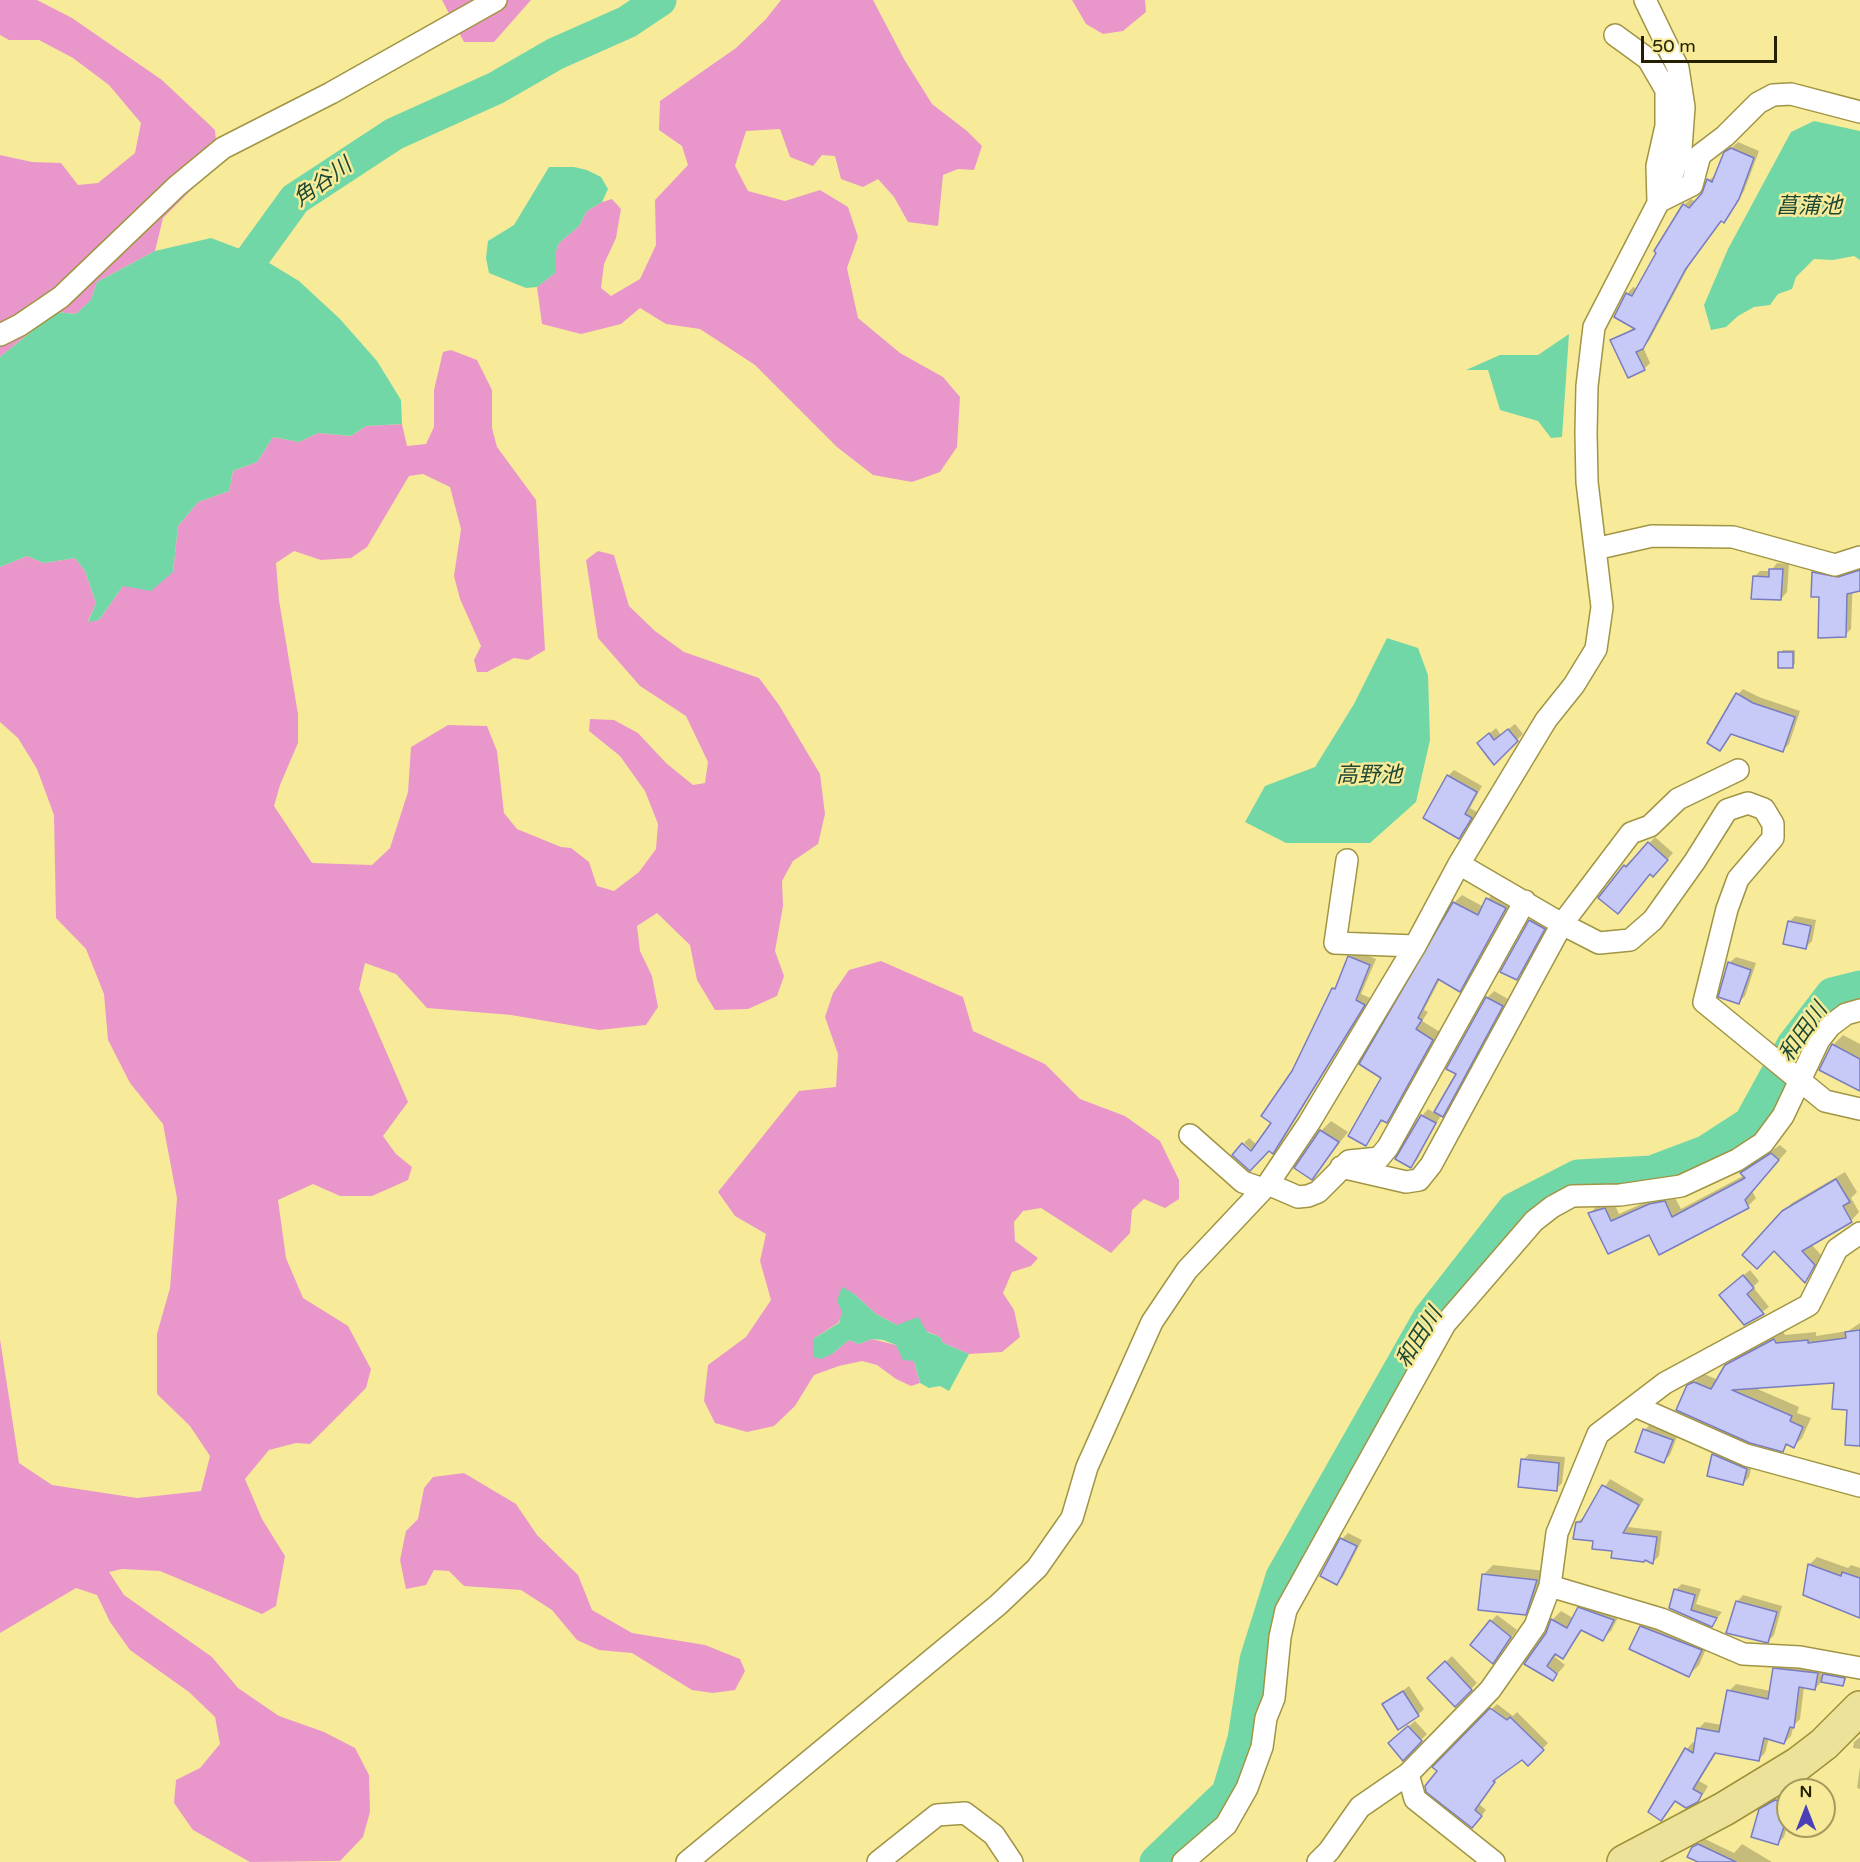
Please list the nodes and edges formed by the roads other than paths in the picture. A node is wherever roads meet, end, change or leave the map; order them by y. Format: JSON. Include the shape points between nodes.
{"nodes":[{"id":1,"x":496,"y":0,"type":"edge"},
{"id":2,"x":1645,"y":0,"type":"edge"},
{"id":3,"x":1615,"y":35,"type":"dead end"},
{"id":4,"x":1860,"y":112,"type":"edge"},
{"id":5,"x":1658,"y":202,"type":"junction"},
{"id":6,"x":0,"y":335,"type":"edge"},
{"id":7,"x":1595,"y":549,"type":"junction"},
{"id":8,"x":1860,"y":557,"type":"edge"},
{"id":9,"x":1738,"y":770,"type":"dead end"},
{"id":10,"x":1347,"y":860,"type":"dead end"},
{"id":11,"x":1459,"y":864,"type":"junction"},
{"id":12,"x":1525,"y":901,"type":"junction"},
{"id":13,"x":1562,"y":924,"type":"junction"},
{"id":14,"x":1415,"y":946,"type":"junction"},
{"id":15,"x":1860,"y":1010,"type":"edge"},
{"id":16,"x":1795,"y":1078,"type":"junction"},
{"id":17,"x":1860,"y":1109,"type":"edge"},
{"id":18,"x":1190,"y":1136,"type":"dead end"},
{"id":19,"x":1341,"y":1167,"type":"junction"},
{"id":20,"x":1266,"y":1186,"type":"junction"},
{"id":21,"x":1860,"y":1233,"type":"edge"},
{"id":22,"x":1635,"y":1406,"type":"junction"},
{"id":23,"x":1860,"y":1486,"type":"edge"},
{"id":24,"x":1550,"y":1586,"type":"junction"},
{"id":25,"x":1860,"y":1668,"type":"edge"},
{"id":26,"x":1860,"y":1708,"type":"edge"},
{"id":27,"x":1408,"y":1774,"type":"junction"},
{"id":28,"x":687,"y":1862,"type":"edge"},
{"id":29,"x":878,"y":1862,"type":"edge"},
{"id":30,"x":1012,"y":1862,"type":"edge"},
{"id":31,"x":1183,"y":1862,"type":"edge"},
{"id":32,"x":1318,"y":1862,"type":"edge"},
{"id":33,"x":1494,"y":1862,"type":"edge"},
{"id":34,"x":1624,"y":1862,"type":"edge"}],
"edges":[{"from":1,"to":6,"type":"street","via":[[331,93],[223,148],[177,186],[61,297]]},
{"from":2,"to":5,"type":"street","via":[[1678,68],[1684,107],[1681,149]]},
{"from":3,"to":5,"type":"street","via":[[1648,59],[1666,90],[1666,126],[1657,166]]},
{"from":4,"to":5,"type":"street","via":[[1791,94],[1773,95],[1758,103],[1700,156],[1692,185]]},
{"from":5,"to":7,"type":"street","via":[[1594,327],[1586,433]]},
{"from":7,"to":8,"type":"street","via":[[1652,536],[1733,537],[1835,565]]},
{"from":7,"to":11,"type":"street","via":[[1602,608],[1596,649],[1546,720]]},
{"from":9,"to":13,"type":"street","via":[[1678,800],[1650,826],[1631,833]]},
{"from":10,"to":14,"type":"street","via":[[1335,943]]},
{"from":11,"to":12,"type":"street"},
{"from":11,"to":14,"type":"street"},
{"from":12,"to":13,"type":"street"},
{"from":12,"to":19,"type":"street","via":[[1388,1147],[1379,1158],[1349,1161]]},
{"from":13,"to":16,"type":"street","via":[[1599,943],[1630,940],[1653,920],[1726,810],[1748,803],[1764,809],[1773,824],[1773,838],[1738,879],[1704,1002]]},
{"from":13,"to":19,"type":"street","via":[[1431,1165],[1419,1180],[1406,1182]]},
{"from":14,"to":20,"type":"street","via":[[1309,1123]]},
{"from":15,"to":16,"type":"street","via":[[1846,1014],[1830,1026]]},
{"from":16,"to":17,"type":"street","via":[[1826,1101]]},
{"from":16,"to":31,"type":"street","via":[[1783,1116],[1763,1143],[1681,1186],[1620,1195],[1572,1196],[1552,1207],[1534,1221],[1445,1324],[1286,1610],[1274,1698],[1248,1788],[1226,1825]]},
{"from":18,"to":20,"type":"street","via":[[1244,1182]]},
{"from":19,"to":20,"type":"street","via":[[1318,1192],[1308,1196],[1298,1197]]},
{"from":20,"to":28,"type":"street","via":[[1187,1270],[1152,1322],[1087,1467],[1072,1518],[1037,1568],[998,1605]]},
{"from":21,"to":22,"type":"street","via":[[1837,1249],[1809,1305],[1665,1383]]},
{"from":22,"to":23,"type":"street","via":[[1746,1455]]},
{"from":22,"to":24,"type":"street","via":[[1598,1434],[1557,1533]]},
{"from":24,"to":25,"type":"street","via":[[1660,1619],[1743,1654]]},
{"from":24,"to":27,"type":"street","via":[[1535,1626],[1490,1690]]},
{"from":26,"to":34,"type":"main road","via":[[1798,1764]]},
{"from":27,"to":32,"type":"street","via":[[1360,1807]]},
{"from":27,"to":33,"type":"street","via":[[1415,1799]]},
{"from":29,"to":30,"type":"street","via":[[937,1815],[965,1813],[994,1835]]}]}
